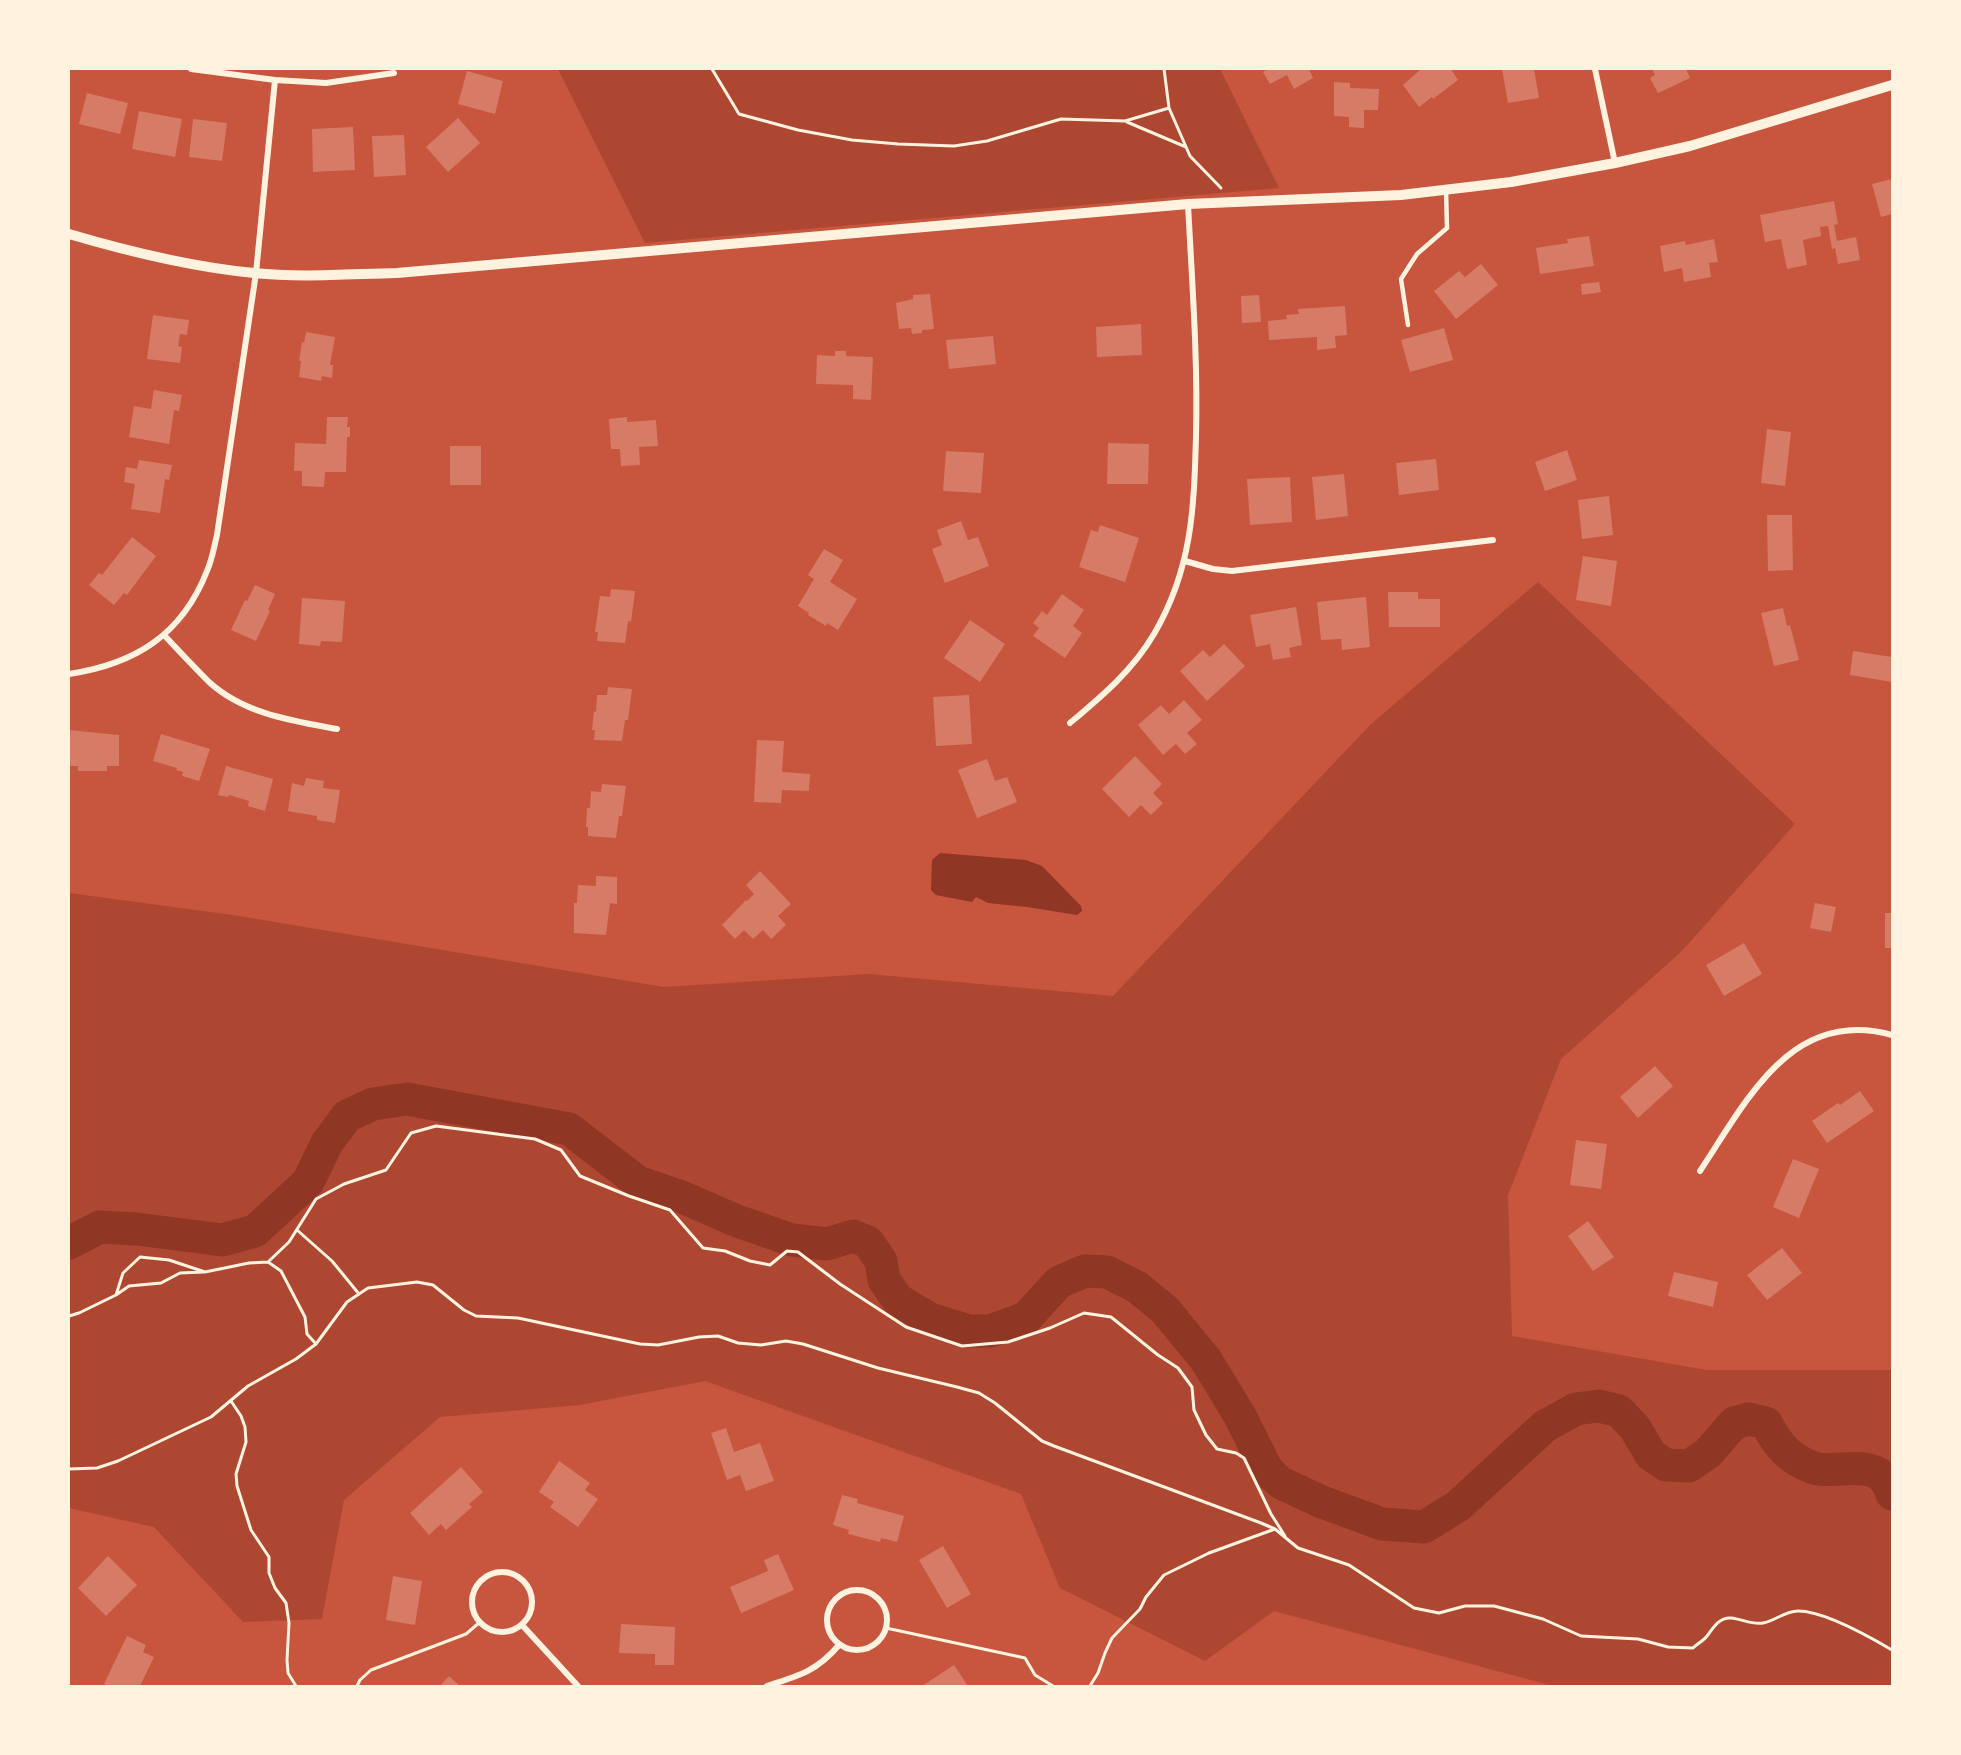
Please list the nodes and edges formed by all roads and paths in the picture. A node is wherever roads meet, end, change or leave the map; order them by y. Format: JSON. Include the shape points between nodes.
{"nodes":[{"id":1,"x":191,"y":69,"type":"edge"},
{"id":2,"x":712,"y":69,"type":"edge"},
{"id":3,"x":1164,"y":69,"type":"edge"},
{"id":4,"x":1594,"y":69,"type":"edge"},
{"id":5,"x":394,"y":73,"type":"dead end"},
{"id":6,"x":275,"y":80,"type":"junction"},
{"id":7,"x":1892,"y":85,"type":"edge"},
{"id":8,"x":1170,"y":108,"type":"junction"},
{"id":9,"x":1125,"y":122,"type":"junction"},
{"id":10,"x":1186,"y":147,"type":"junction"},
{"id":11,"x":1615,"y":163,"type":"junction"},
{"id":12,"x":1446,"y":190,"type":"junction"},
{"id":13,"x":1234,"y":201,"type":"junction"},
{"id":14,"x":1188,"y":204,"type":"junction"},
{"id":15,"x":69,"y":234,"type":"edge"},
{"id":16,"x":256,"y":273,"type":"junction"},
{"id":17,"x":1408,"y":325,"type":"dead end"},
{"id":18,"x":1493,"y":540,"type":"dead end"},
{"id":19,"x":1185,"y":561,"type":"junction"},
{"id":20,"x":164,"y":635,"type":"junction"},
{"id":21,"x":69,"y":674,"type":"edge"},
{"id":22,"x":1070,"y":723,"type":"dead end"},
{"id":23,"x":337,"y":729,"type":"dead end"},
{"id":24,"x":1892,"y":1035,"type":"edge"},
{"id":25,"x":1700,"y":1172,"type":"dead end"},
{"id":26,"x":297,"y":1230,"type":"junction"},
{"id":27,"x":268,"y":1262,"type":"junction"},
{"id":28,"x":205,"y":1272,"type":"junction"},
{"id":29,"x":359,"y":1294,"type":"junction"},
{"id":30,"x":116,"y":1295,"type":"junction"},
{"id":31,"x":69,"y":1316,"type":"edge"},
{"id":32,"x":316,"y":1344,"type":"junction"},
{"id":33,"x":231,"y":1401,"type":"junction"},
{"id":34,"x":69,"y":1469,"type":"edge"},
{"id":35,"x":1275,"y":1529,"type":"junction"},
{"id":36,"x":1287,"y":1540,"type":"junction"},
{"id":37,"x":480,"y":1622,"type":"junction"},
{"id":38,"x":522,"y":1625,"type":"junction"},
{"id":39,"x":886,"y":1628,"type":"junction"},
{"id":40,"x":839,"y":1645,"type":"junction"},
{"id":41,"x":1892,"y":1650,"type":"edge"},
{"id":42,"x":296,"y":1686,"type":"edge"},
{"id":43,"x":357,"y":1686,"type":"edge"},
{"id":44,"x":578,"y":1686,"type":"edge"},
{"id":45,"x":767,"y":1686,"type":"edge"},
{"id":46,"x":1053,"y":1686,"type":"edge"},
{"id":47,"x":1090,"y":1686,"type":"edge"}],
"edges":[{"from":1,"to":6,"type":"street"},
{"from":2,"to":9,"type":"path","via":[[739,114],[852,140],[954,146],[987,141],[1061,119]]},
{"from":3,"to":8,"type":"path"},
{"from":4,"to":11,"type":"street"},
{"from":5,"to":6,"type":"street","via":[[326,82]]},
{"from":6,"to":16,"type":"street"},
{"from":7,"to":11,"type":"street","via":[[1690,146]]},
{"from":8,"to":9,"type":"path"},
{"from":8,"to":10,"type":"path"},
{"from":9,"to":10,"type":"path"},
{"from":10,"to":13,"type":"path"},
{"from":11,"to":12,"type":"street"},
{"from":12,"to":13,"type":"street"},
{"from":12,"to":17,"type":"lane","via":[[1447,228],[1418,254],[1401,279]]},
{"from":13,"to":14,"type":"street"},
{"from":14,"to":16,"type":"street","via":[[397,273]]},
{"from":14,"to":19,"type":"street","via":[[1197,362],[1194,504]]},
{"from":15,"to":16,"type":"street","via":[[196,266]]},
{"from":16,"to":20,"type":"street","via":[[217,535],[208,571],[189,608]]},
{"from":18,"to":19,"type":"street","via":[[1254,570],[1213,569]]},
{"from":19,"to":22,"type":"street","via":[[1154,634],[1135,662],[1111,689]]},
{"from":20,"to":21,"type":"street","via":[[140,653],[115,664]]},
{"from":20,"to":23,"type":"street","via":[[210,683],[233,699],[287,720]]},
{"from":24,"to":25,"type":"street","via":[[1852,1029],[1825,1035],[1786,1056],[1754,1089]]},
{"from":26,"to":27,"type":"path"},
{"from":26,"to":29,"type":"path","via":[[333,1262]]},
{"from":26,"to":36,"type":"path","via":[[316,1199],[344,1184],[386,1170],[411,1133],[436,1126],[535,1139],[561,1150],[580,1176],[670,1210],[703,1248],[770,1265],[787,1251],[798,1252],[906,1327],[962,1346],[1008,1341],[1084,1313],[1111,1317],[1178,1368],[1192,1387],[1194,1410],[1206,1435],[1217,1449],[1236,1452],[1244,1458]]},
{"from":27,"to":28,"type":"path"},
{"from":27,"to":32,"type":"path","via":[[281,1271],[305,1317],[307,1334]]},
{"from":28,"to":30,"type":"path","via":[[180,1273],[161,1283],[129,1286]]},
{"from":28,"to":30,"type":"path","via":[[169,1260],[140,1257],[123,1273]]},
{"from":29,"to":32,"type":"path","via":[[347,1302]]},
{"from":29,"to":35,"type":"path","via":[[368,1288],[417,1282],[433,1285],[476,1316],[518,1318],[649,1344],[718,1336],[738,1343],[803,1344],[979,1394],[1042,1441]]},
{"from":30,"to":31,"type":"path"},
{"from":32,"to":33,"type":"path"},
{"from":33,"to":34,"type":"path","via":[[211,1417],[117,1461],[97,1468]]},
{"from":33,"to":42,"type":"path","via":[[241,1416],[246,1442],[236,1474],[237,1486],[251,1530],[268,1557],[275,1588],[286,1603],[288,1673]]},
{"from":35,"to":36,"type":"path"},
{"from":35,"to":47,"type":"path","via":[[1209,1553],[1164,1575],[1140,1609],[1112,1638]]},
{"from":36,"to":41,"type":"path","via":[[1308,1552],[1349,1565],[1414,1608],[1439,1614],[1465,1606],[1494,1606],[1543,1619],[1581,1636],[1638,1639],[1668,1647],[1693,1648],[1717,1623],[1729,1617],[1763,1623],[1797,1611],[1863,1633]]},
{"from":37,"to":38,"type":"street","via":[[497,1632]]},
{"from":37,"to":38,"type":"street","via":[[472,1607],[476,1587],[487,1576],[501,1572],[518,1577],[530,1592],[531,1609]]},
{"from":37,"to":43,"type":"path","via":[[466,1634],[372,1670]]},
{"from":38,"to":44,"type":"street"},
{"from":39,"to":40,"type":"street","via":[[877,1643],[863,1650]]},
{"from":39,"to":40,"type":"street","via":[[883,1604],[874,1594],[847,1591],[829,1609],[827,1622]]},
{"from":39,"to":46,"type":"path","via":[[1025,1658],[1035,1675]]},
{"from":40,"to":45,"type":"street","via":[[816,1668]]}]}
